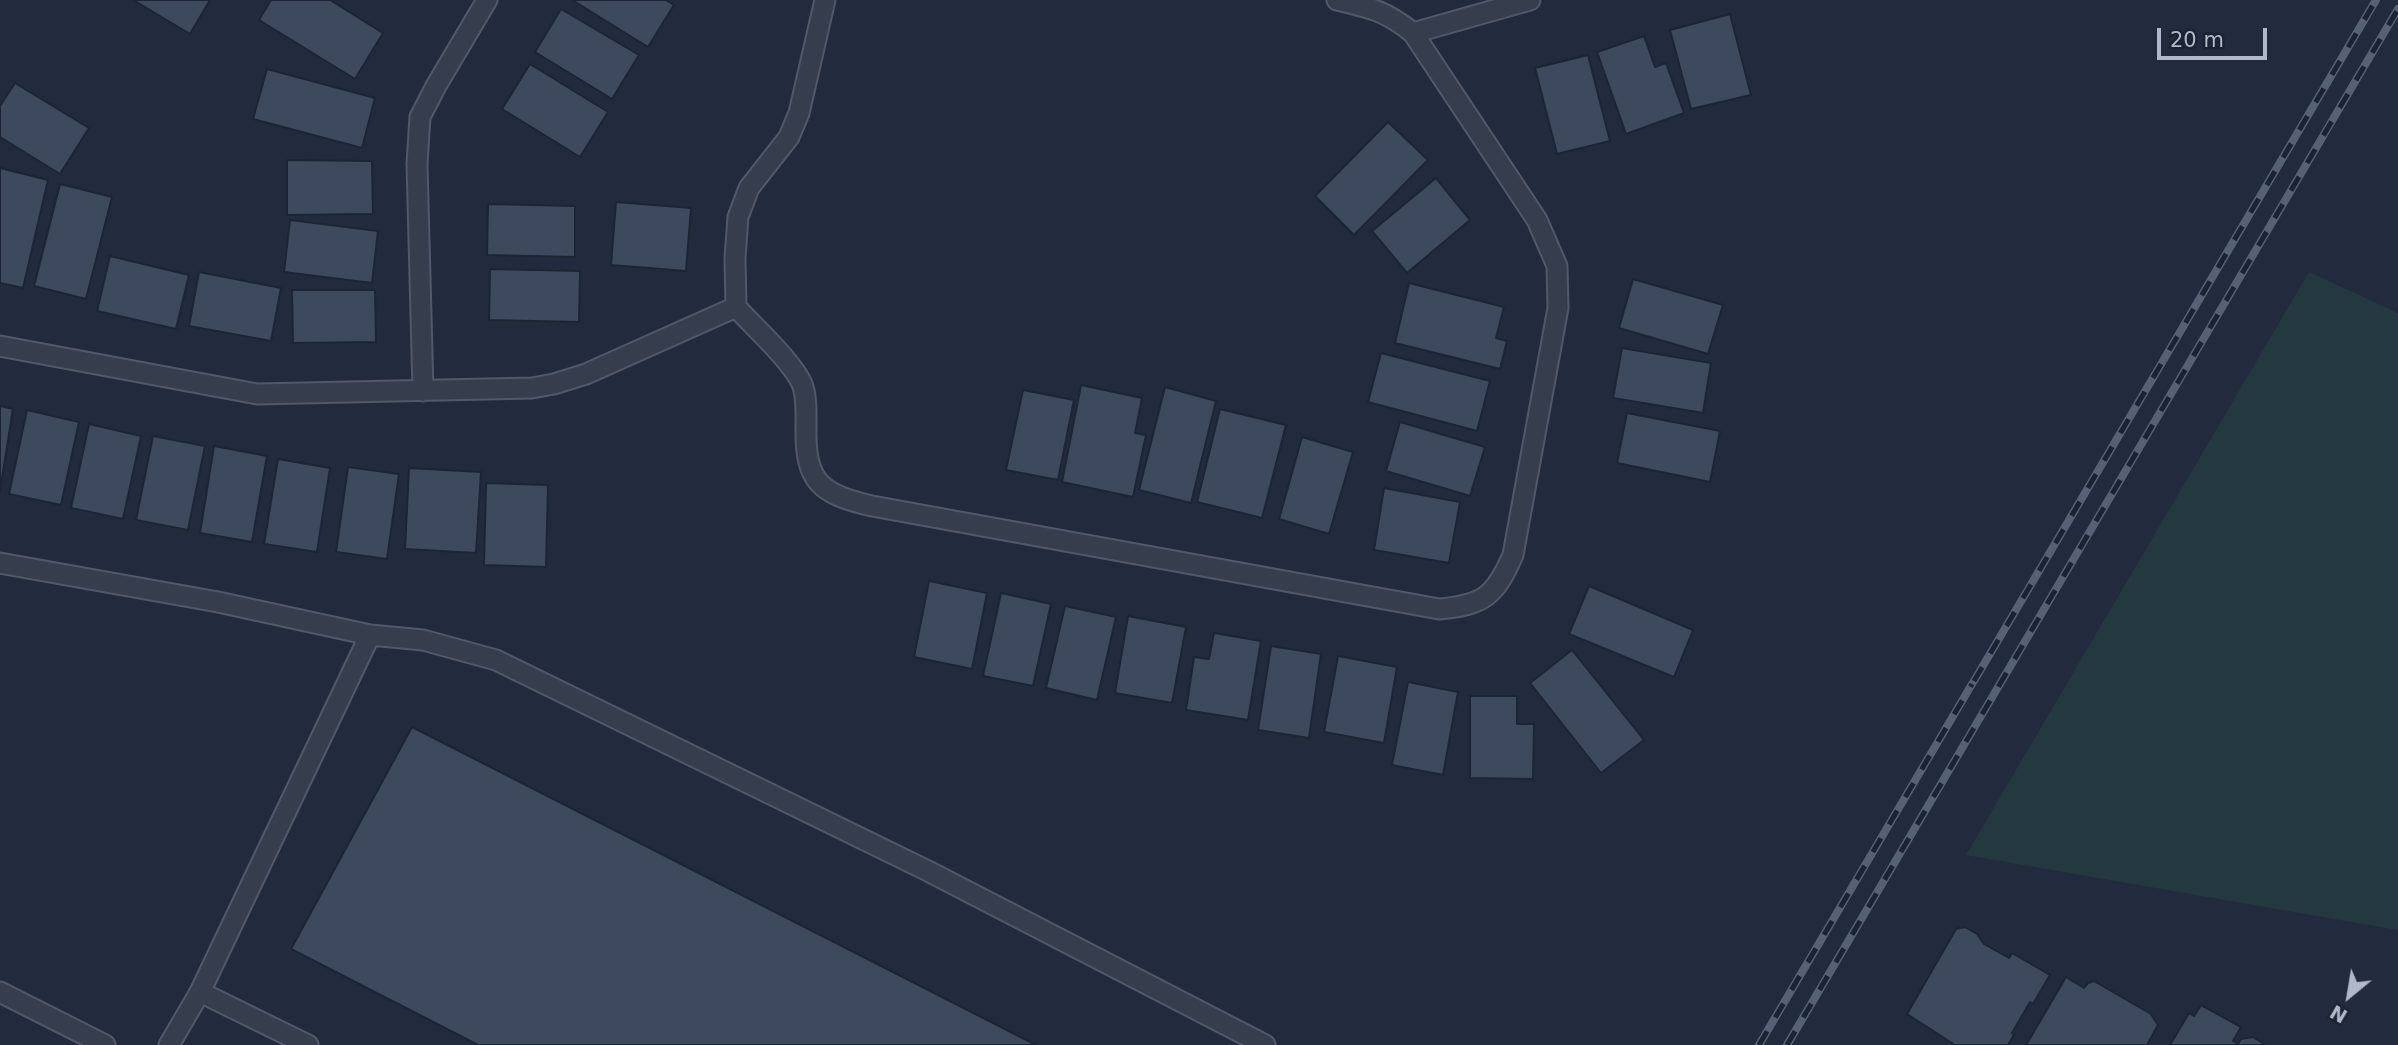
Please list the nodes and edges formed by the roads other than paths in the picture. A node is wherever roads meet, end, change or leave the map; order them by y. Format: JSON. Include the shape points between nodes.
{"nodes":[{"id":1,"x":487,"y":0,"type":"edge"},
{"id":2,"x":825,"y":0,"type":"edge"},
{"id":3,"x":1337,"y":0,"type":"edge"},
{"id":4,"x":1530,"y":0,"type":"edge"},
{"id":5,"x":1413,"y":33,"type":"junction"},
{"id":6,"x":736,"y":307,"type":"junction"},
{"id":7,"x":0,"y":346,"type":"edge"},
{"id":8,"x":423,"y":391,"type":"junction"},
{"id":9,"x":0,"y":563,"type":"edge"},
{"id":10,"x":370,"y":635,"type":"junction"},
{"id":11,"x":0,"y":992,"type":"edge"},
{"id":12,"x":200,"y":992,"type":"junction"},
{"id":13,"x":105,"y":1045,"type":"edge"},
{"id":14,"x":169,"y":1045,"type":"edge"},
{"id":15,"x":308,"y":1045,"type":"edge"},
{"id":16,"x":1265,"y":1045,"type":"edge"}],
"edges":[{"from":1,"to":8,"type":"lane","via":[[420,117],[417,164]]},
{"from":2,"to":6,"type":"lane","via":[[799,113],[789,137],[749,188],[737,216]]},
{"from":3,"to":5,"type":"lane","via":[[1376,9]]},
{"from":4,"to":5,"type":"lane"},
{"from":5,"to":6,"type":"lane","via":[[1536,220],[1558,266],[1558,308],[1513,555],[1502,582],[1464,607],[1439,609],[844,500],[822,488],[813,475],[805,452],[802,385]]},
{"from":6,"to":8,"type":"lane","via":[[554,384]]},
{"from":7,"to":8,"type":"lane","via":[[257,394]]},
{"from":9,"to":10,"type":"lane"},
{"from":10,"to":12,"type":"lane"},
{"from":10,"to":16,"type":"lane","via":[[423,640],[496,660],[928,871]]},
{"from":11,"to":13,"type":"lane"},
{"from":12,"to":14,"type":"lane"},
{"from":12,"to":15,"type":"lane"}]}
